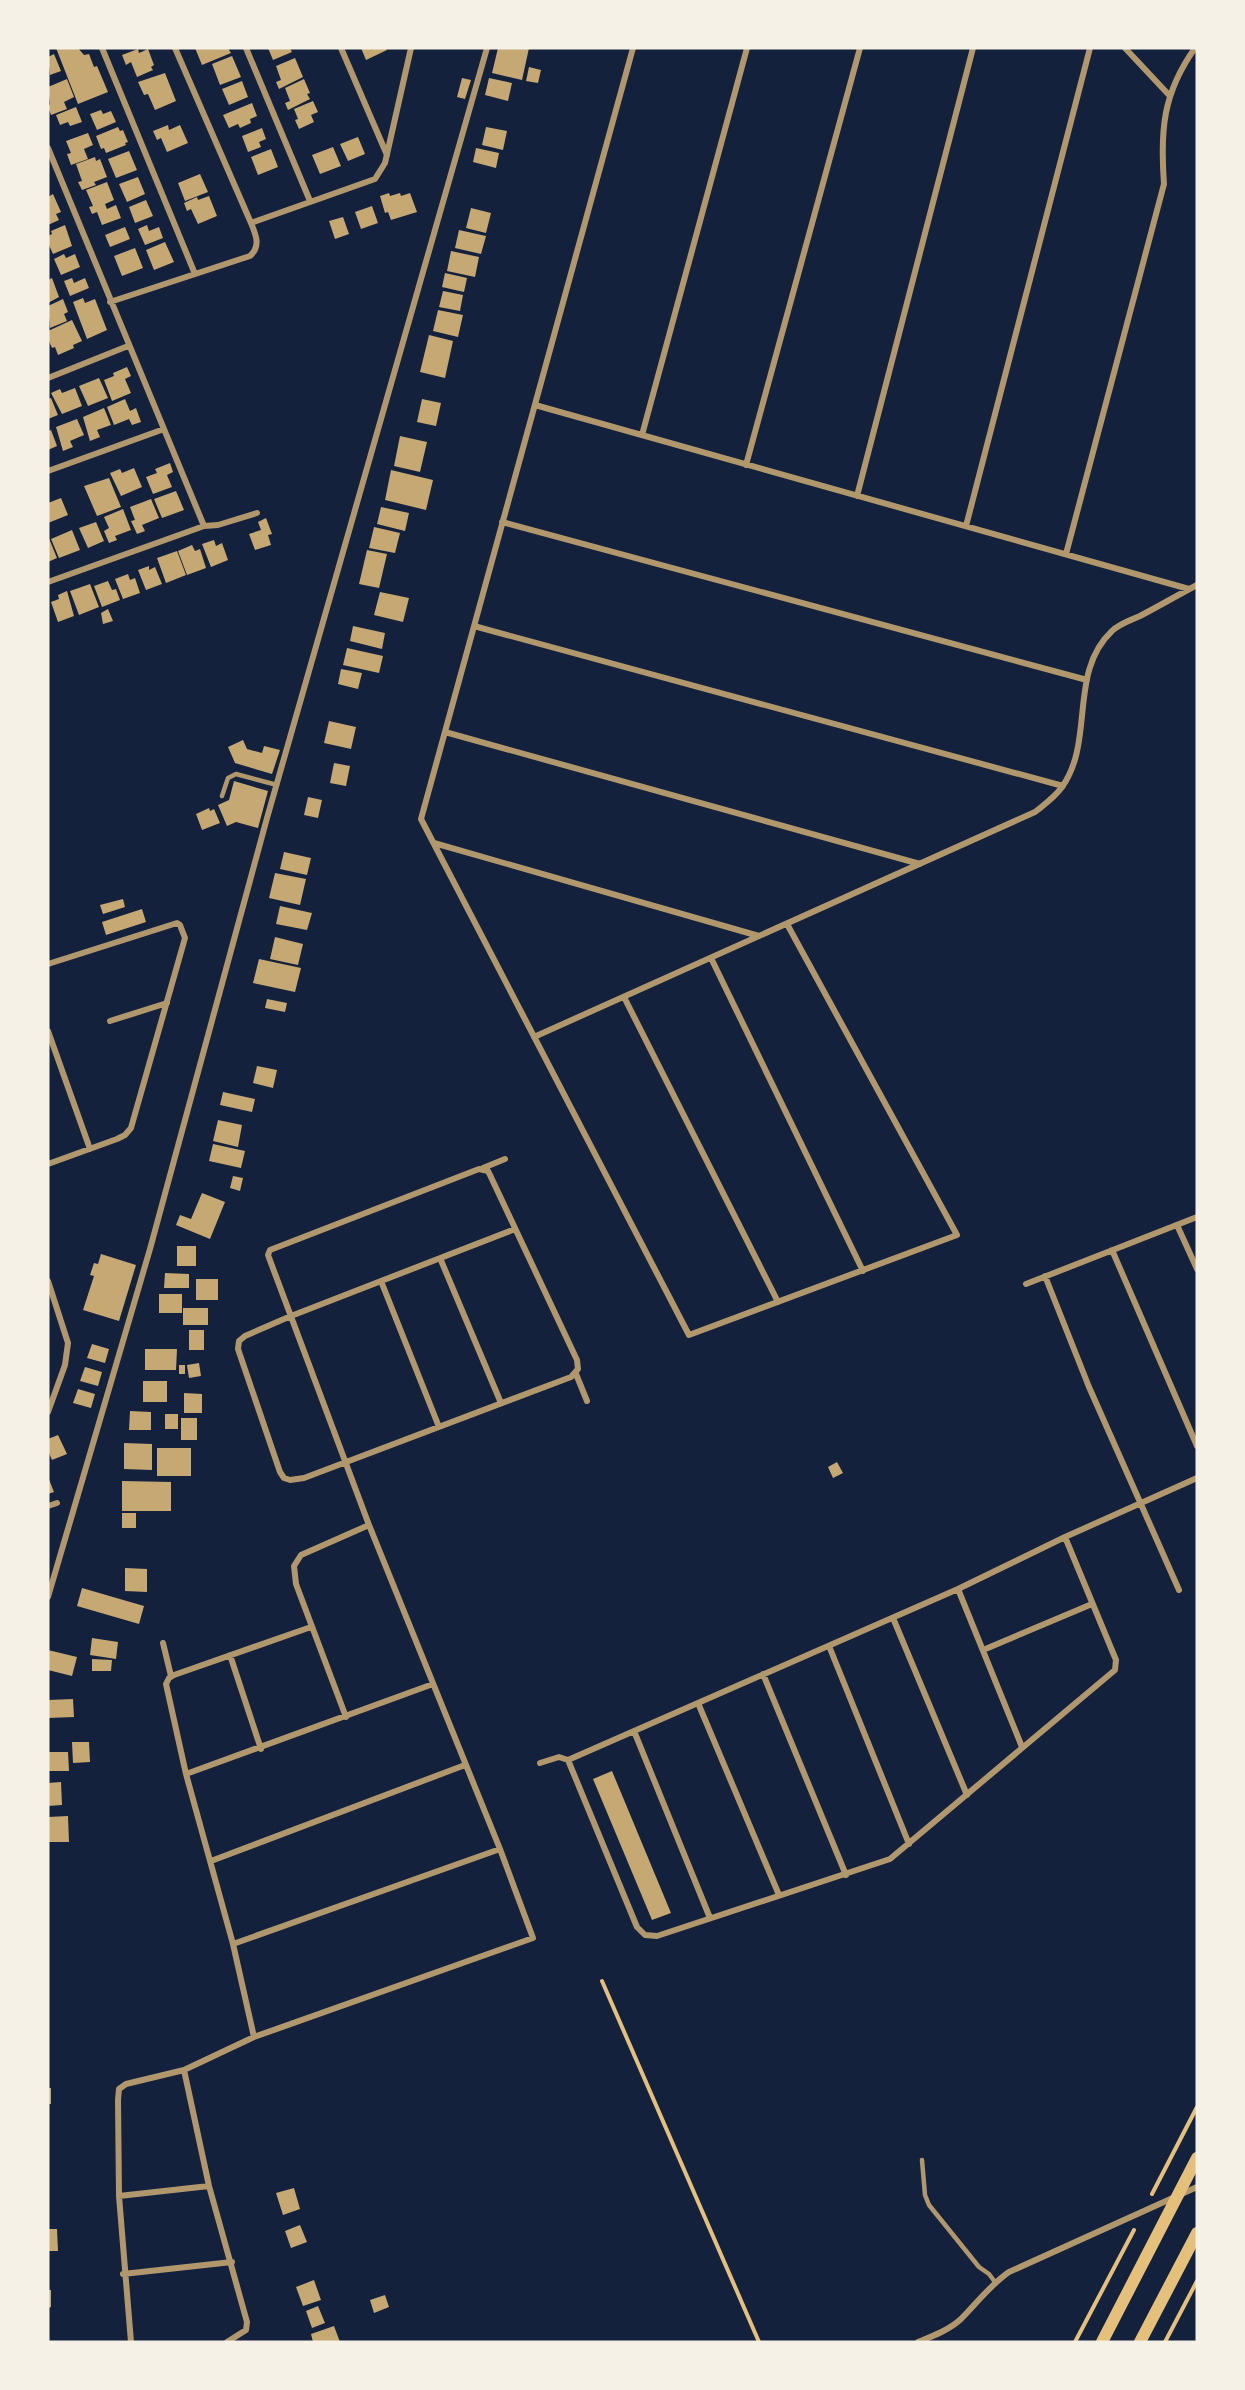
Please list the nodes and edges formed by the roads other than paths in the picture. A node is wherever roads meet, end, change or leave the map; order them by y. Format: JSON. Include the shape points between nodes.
{"nodes":[{"id":1,"x":102,"y":48,"type":"edge"},
{"id":2,"x":175,"y":48,"type":"edge"},
{"id":3,"x":246,"y":48,"type":"edge"},
{"id":4,"x":341,"y":48,"type":"edge"},
{"id":5,"x":411,"y":48,"type":"edge"},
{"id":6,"x":487,"y":48,"type":"edge"},
{"id":7,"x":633,"y":48,"type":"edge"},
{"id":8,"x":747,"y":48,"type":"edge"},
{"id":9,"x":860,"y":48,"type":"edge"},
{"id":10,"x":973,"y":48,"type":"edge"},
{"id":11,"x":1090,"y":48,"type":"edge"},
{"id":12,"x":1125,"y":48,"type":"edge"},
{"id":13,"x":1195,"y":48,"type":"edge"},
{"id":14,"x":1169,"y":95,"type":"junction"},
{"id":15,"x":48,"y":148,"type":"edge"},
{"id":16,"x":387,"y":155,"type":"junction"},
{"id":17,"x":310,"y":201,"type":"junction"},
{"id":18,"x":251,"y":223,"type":"junction"},
{"id":19,"x":195,"y":274,"type":"junction"},
{"id":20,"x":110,"y":302,"type":"junction"},
{"id":21,"x":128,"y":346,"type":"junction"},
{"id":22,"x":49,"y":375,"type":"edge"},
{"id":23,"x":535,"y":405,"type":"junction"},
{"id":24,"x":164,"y":429,"type":"junction"},
{"id":25,"x":642,"y":435,"type":"junction"},
{"id":26,"x":746,"y":465,"type":"junction"},
{"id":27,"x":48,"y":471,"type":"edge"},
{"id":28,"x":857,"y":496,"type":"junction"},
{"id":29,"x":257,"y":513,"type":"dead end"},
{"id":30,"x":502,"y":522,"type":"junction"},
{"id":31,"x":204,"y":526,"type":"junction"},
{"id":32,"x":966,"y":526,"type":"junction"},
{"id":33,"x":1066,"y":554,"type":"junction"},
{"id":34,"x":48,"y":582,"type":"edge"},
{"id":35,"x":1197,"y":585,"type":"edge"},
{"id":36,"x":1190,"y":589,"type":"junction"},
{"id":37,"x":474,"y":626,"type":"junction"},
{"id":38,"x":1087,"y":680,"type":"junction"},
{"id":39,"x":445,"y":732,"type":"junction"},
{"id":40,"x":276,"y":785,"type":"junction"},
{"id":41,"x":1063,"y":786,"type":"junction"},
{"id":42,"x":222,"y":796,"type":"dead end"},
{"id":43,"x":434,"y":843,"type":"junction"},
{"id":44,"x":920,"y":864,"type":"junction"},
{"id":45,"x":787,"y":924,"type":"junction"},
{"id":46,"x":759,"y":936,"type":"junction"},
{"id":47,"x":711,"y":958,"type":"junction"},
{"id":48,"x":48,"y":964,"type":"edge"},
{"id":49,"x":624,"y":997,"type":"junction"},
{"id":50,"x":167,"y":1003,"type":"junction"},
{"id":51,"x":110,"y":1021,"type":"dead end"},
{"id":52,"x":48,"y":1031,"type":"edge"},
{"id":53,"x":534,"y":1037,"type":"junction"},
{"id":54,"x":90,"y":1149,"type":"junction"},
{"id":55,"x":505,"y":1159,"type":"dead end"},
{"id":56,"x":48,"y":1164,"type":"edge"},
{"id":57,"x":482,"y":1168,"type":"junction"},
{"id":58,"x":1197,"y":1217,"type":"edge"},
{"id":59,"x":1177,"y":1225,"type":"junction"},
{"id":60,"x":515,"y":1229,"type":"junction"},
{"id":61,"x":1112,"y":1250,"type":"junction"},
{"id":62,"x":440,"y":1258,"type":"junction"},
{"id":63,"x":1197,"y":1269,"type":"edge"},
{"id":64,"x":863,"y":1271,"type":"junction"},
{"id":65,"x":1045,"y":1276,"type":"junction"},
{"id":66,"x":48,"y":1281,"type":"edge"},
{"id":67,"x":381,"y":1281,"type":"junction"},
{"id":68,"x":1026,"y":1284,"type":"dead end"},
{"id":69,"x":778,"y":1302,"type":"junction"},
{"id":70,"x":291,"y":1316,"type":"junction"},
{"id":71,"x":576,"y":1374,"type":"junction"},
{"id":72,"x":587,"y":1401,"type":"dead end"},
{"id":73,"x":501,"y":1403,"type":"junction"},
{"id":74,"x":48,"y":1412,"type":"edge"},
{"id":75,"x":439,"y":1427,"type":"junction"},
{"id":76,"x":1197,"y":1446,"type":"edge"},
{"id":77,"x":345,"y":1462,"type":"junction"},
{"id":78,"x":1197,"y":1478,"type":"edge"},
{"id":79,"x":57,"y":1503,"type":"dead end"},
{"id":80,"x":1141,"y":1504,"type":"junction"},
{"id":81,"x":48,"y":1506,"type":"edge"},
{"id":82,"x":369,"y":1525,"type":"junction"},
{"id":83,"x":1065,"y":1537,"type":"junction"},
{"id":84,"x":958,"y":1589,"type":"junction"},
{"id":85,"x":1179,"y":1590,"type":"dead end"},
{"id":86,"x":48,"y":1597,"type":"edge"},
{"id":87,"x":1092,"y":1604,"type":"junction"},
{"id":88,"x":893,"y":1618,"type":"junction"},
{"id":89,"x":311,"y":1627,"type":"junction"},
{"id":90,"x":163,"y":1643,"type":"dead end"},
{"id":91,"x":829,"y":1646,"type":"junction"},
{"id":92,"x":983,"y":1650,"type":"junction"},
{"id":93,"x":230,"y":1655,"type":"junction"},
{"id":94,"x":763,"y":1674,"type":"junction"},
{"id":95,"x":171,"y":1676,"type":"junction"},
{"id":96,"x":433,"y":1684,"type":"junction"},
{"id":97,"x":698,"y":1703,"type":"junction"},
{"id":98,"x":346,"y":1717,"type":"junction"},
{"id":99,"x":634,"y":1731,"type":"junction"},
{"id":100,"x":1022,"y":1747,"type":"junction"},
{"id":101,"x":261,"y":1749,"type":"junction"},
{"id":102,"x":568,"y":1760,"type":"junction"},
{"id":103,"x":540,"y":1763,"type":"dead end"},
{"id":104,"x":465,"y":1765,"type":"junction"},
{"id":105,"x":186,"y":1774,"type":"junction"},
{"id":106,"x":967,"y":1794,"type":"junction"},
{"id":107,"x":909,"y":1844,"type":"junction"},
{"id":108,"x":500,"y":1849,"type":"junction"},
{"id":109,"x":211,"y":1861,"type":"junction"},
{"id":110,"x":846,"y":1875,"type":"junction"},
{"id":111,"x":779,"y":1895,"type":"junction"},
{"id":112,"x":710,"y":1918,"type":"junction"},
{"id":113,"x":233,"y":1944,"type":"junction"},
{"id":114,"x":254,"y":2037,"type":"junction"},
{"id":115,"x":184,"y":2070,"type":"junction"},
{"id":116,"x":1197,"y":2158,"type":"edge"},
{"id":117,"x":922,"y":2160,"type":"dead end"},
{"id":118,"x":209,"y":2186,"type":"junction"},
{"id":119,"x":1197,"y":2187,"type":"edge"},
{"id":120,"x":1179,"y":2193,"type":"junction"},
{"id":121,"x":119,"y":2196,"type":"junction"},
{"id":122,"x":1197,"y":2233,"type":"edge"},
{"id":123,"x":232,"y":2262,"type":"junction"},
{"id":124,"x":123,"y":2274,"type":"junction"},
{"id":125,"x":995,"y":2282,"type":"junction"},
{"id":126,"x":130,"y":2342,"type":"edge"},
{"id":127,"x":227,"y":2342,"type":"edge"},
{"id":128,"x":918,"y":2342,"type":"edge"},
{"id":129,"x":1102,"y":2342,"type":"edge"},
{"id":130,"x":1140,"y":2342,"type":"edge"}],
"edges":[{"from":1,"to":19,"type":"street"},
{"from":2,"to":18,"type":"street"},
{"from":3,"to":17,"type":"street"},
{"from":4,"to":16,"type":"street"},
{"from":5,"to":16,"type":"street"},
{"from":6,"to":40,"type":"street"},
{"from":7,"to":23,"type":"street"},
{"from":8,"to":25,"type":"street"},
{"from":9,"to":26,"type":"street"},
{"from":10,"to":28,"type":"street"},
{"from":11,"to":32,"type":"street"},
{"from":12,"to":14,"type":"street"},
{"from":13,"to":14,"type":"street"},
{"from":14,"to":33,"type":"street","via":[[1162,138],[1164,184]]},
{"from":15,"to":20,"type":"street"},
{"from":16,"to":17,"type":"street","via":[[380,173],[371,181]]},
{"from":17,"to":18,"type":"street"},
{"from":18,"to":19,"type":"street","via":[[257,239],[253,253]]},
{"from":19,"to":20,"type":"street"},
{"from":20,"to":21,"type":"street"},
{"from":21,"to":22,"type":"street"},
{"from":21,"to":24,"type":"street"},
{"from":23,"to":25,"type":"street"},
{"from":23,"to":30,"type":"street"},
{"from":24,"to":27,"type":"street"},
{"from":24,"to":31,"type":"street"},
{"from":25,"to":26,"type":"street"},
{"from":26,"to":28,"type":"street"},
{"from":28,"to":32,"type":"street"},
{"from":29,"to":31,"type":"street"},
{"from":30,"to":37,"type":"street"},
{"from":30,"to":38,"type":"street"},
{"from":31,"to":34,"type":"street"},
{"from":32,"to":33,"type":"street"},
{"from":33,"to":36,"type":"street"},
{"from":35,"to":36,"type":"street"},
{"from":36,"to":38,"type":"street","via":[[1113,629],[1091,662]]},
{"from":37,"to":39,"type":"street"},
{"from":37,"to":41,"type":"street"},
{"from":38,"to":41,"type":"street","via":[[1078,744]]},
{"from":39,"to":43,"type":"street","via":[[421,819]]},
{"from":39,"to":44,"type":"street"},
{"from":40,"to":42,"type":"lane","via":[[236,774],[228,778]]},
{"from":40,"to":86,"type":"street","via":[[150,1249]]},
{"from":41,"to":44,"type":"street","via":[[1035,812]]},
{"from":43,"to":46,"type":"street"},
{"from":43,"to":53,"type":"street"},
{"from":44,"to":45,"type":"street"},
{"from":45,"to":46,"type":"street"},
{"from":45,"to":64,"type":"street","via":[[957,1235]]},
{"from":46,"to":47,"type":"street"},
{"from":47,"to":49,"type":"street"},
{"from":47,"to":64,"type":"street"},
{"from":48,"to":50,"type":"street","via":[[179,924],[185,938]]},
{"from":49,"to":53,"type":"street"},
{"from":49,"to":69,"type":"street"},
{"from":50,"to":51,"type":"street"},
{"from":50,"to":54,"type":"street","via":[[131,1128],[125,1136]]},
{"from":52,"to":54,"type":"street"},
{"from":53,"to":69,"type":"street","via":[[689,1335]]},
{"from":54,"to":56,"type":"street"},
{"from":55,"to":57,"type":"street"},
{"from":57,"to":60,"type":"street","via":[[488,1171]]},
{"from":57,"to":70,"type":"street","via":[[270,1250],[268,1255]]},
{"from":58,"to":59,"type":"street"},
{"from":59,"to":61,"type":"street"},
{"from":59,"to":63,"type":"street"},
{"from":60,"to":62,"type":"street"},
{"from":60,"to":71,"type":"street","via":[[577,1360]]},
{"from":61,"to":65,"type":"street"},
{"from":61,"to":76,"type":"street"},
{"from":62,"to":67,"type":"street"},
{"from":62,"to":73,"type":"street"},
{"from":64,"to":69,"type":"street"},
{"from":65,"to":68,"type":"street"},
{"from":65,"to":80,"type":"street"},
{"from":66,"to":74,"type":"street","via":[[68,1349]]},
{"from":67,"to":70,"type":"street"},
{"from":67,"to":75,"type":"street"},
{"from":70,"to":77,"type":"street"},
{"from":70,"to":77,"type":"street","via":[[245,1336],[238,1349],[280,1472],[284,1478],[297,1480]]},
{"from":71,"to":72,"type":"street"},
{"from":71,"to":73,"type":"street"},
{"from":73,"to":75,"type":"street"},
{"from":75,"to":77,"type":"street"},
{"from":77,"to":82,"type":"street"},
{"from":78,"to":80,"type":"street"},
{"from":79,"to":81,"type":"street"},
{"from":80,"to":83,"type":"street"},
{"from":80,"to":85,"type":"street"},
{"from":82,"to":89,"type":"street","via":[[295,1562],[293,1573]]},
{"from":82,"to":96,"type":"street"},
{"from":83,"to":84,"type":"street"},
{"from":83,"to":87,"type":"street"},
{"from":84,"to":88,"type":"street"},
{"from":84,"to":92,"type":"street"},
{"from":87,"to":92,"type":"street"},
{"from":87,"to":100,"type":"street","via":[[1116,1660],[1115,1670]]},
{"from":88,"to":91,"type":"street"},
{"from":88,"to":106,"type":"street"},
{"from":89,"to":93,"type":"street"},
{"from":89,"to":98,"type":"street"},
{"from":90,"to":95,"type":"street"},
{"from":91,"to":94,"type":"street"},
{"from":91,"to":107,"type":"street"},
{"from":92,"to":100,"type":"street"},
{"from":93,"to":95,"type":"street"},
{"from":93,"to":101,"type":"street"},
{"from":94,"to":97,"type":"street"},
{"from":94,"to":110,"type":"street"},
{"from":95,"to":105,"type":"street","via":[[166,1692]]},
{"from":96,"to":98,"type":"street"},
{"from":96,"to":104,"type":"street"},
{"from":97,"to":99,"type":"street"},
{"from":97,"to":111,"type":"street"},
{"from":98,"to":101,"type":"street"},
{"from":99,"to":102,"type":"street"},
{"from":99,"to":112,"type":"street"},
{"from":100,"to":106,"type":"street"},
{"from":101,"to":105,"type":"street"},
{"from":102,"to":103,"type":"street","via":[[559,1757]]},
{"from":102,"to":112,"type":"street","via":[[641,1932],[657,1936]]},
{"from":104,"to":108,"type":"street"},
{"from":104,"to":109,"type":"street"},
{"from":105,"to":109,"type":"street"},
{"from":106,"to":107,"type":"street"},
{"from":107,"to":110,"type":"street","via":[[890,1859]]},
{"from":108,"to":113,"type":"street"},
{"from":108,"to":114,"type":"street","via":[[533,1938]]},
{"from":109,"to":113,"type":"street"},
{"from":110,"to":111,"type":"street"},
{"from":111,"to":112,"type":"street"},
{"from":113,"to":114,"type":"street"},
{"from":114,"to":115,"type":"street"},
{"from":115,"to":118,"type":"street"},
{"from":115,"to":121,"type":"street","via":[[119,2089]]},
{"from":116,"to":120,"type":"main road"},
{"from":117,"to":125,"type":"lane","via":[[929,2205]]},
{"from":118,"to":121,"type":"street"},
{"from":118,"to":123,"type":"street"},
{"from":119,"to":120,"type":"street"},
{"from":120,"to":125,"type":"street","via":[[1016,2268]]},
{"from":120,"to":129,"type":"main road"},
{"from":121,"to":124,"type":"street"},
{"from":122,"to":130,"type":"main road"},
{"from":123,"to":124,"type":"street"},
{"from":123,"to":127,"type":"street","via":[[247,2322],[246,2330]]},
{"from":124,"to":126,"type":"street"},
{"from":125,"to":128,"type":"street","via":[[956,2323]]}]}
